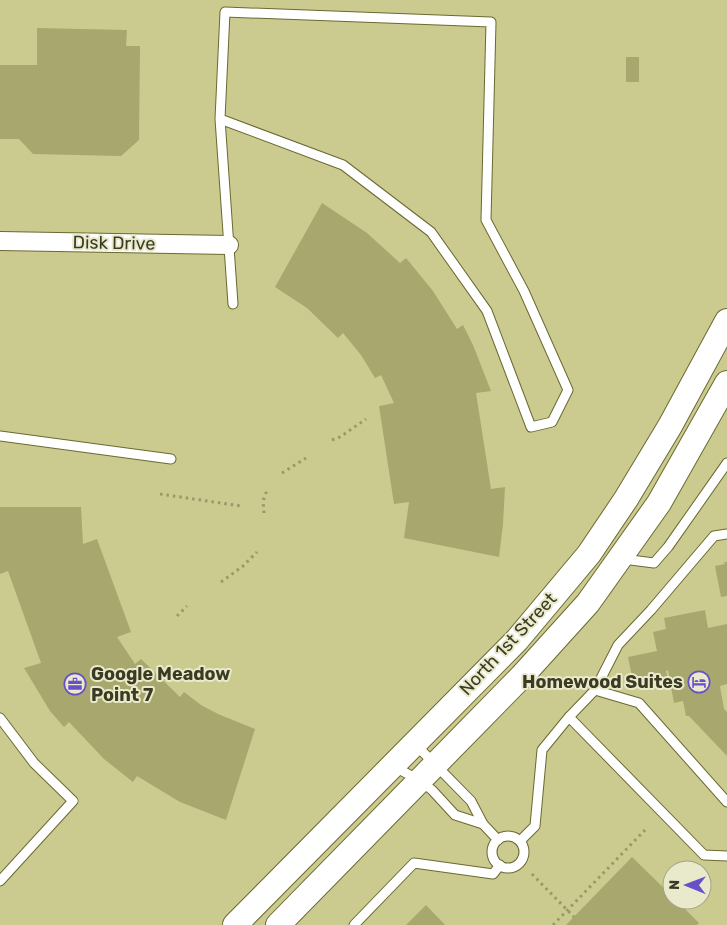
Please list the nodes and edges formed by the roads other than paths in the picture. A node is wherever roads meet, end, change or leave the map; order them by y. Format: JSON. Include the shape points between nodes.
{"nodes":[{"id":1,"x":220,"y":119,"type":"junction"},
{"id":2,"x":0,"y":241,"type":"edge"},
{"id":3,"x":229,"y":245,"type":"junction"},
{"id":4,"x":233,"y":304,"type":"dead end"},
{"id":5,"x":727,"y":321,"type":"edge"},
{"id":6,"x":727,"y":383,"type":"edge"},
{"id":7,"x":0,"y":436,"type":"edge"},
{"id":8,"x":171,"y":459,"type":"dead end"},
{"id":9,"x":727,"y":463,"type":"edge"},
{"id":10,"x":727,"y":534,"type":"edge"},
{"id":11,"x":620,"y":558,"type":"junction"},
{"id":12,"x":595,"y":690,"type":"junction"},
{"id":13,"x":569,"y":717,"type":"junction"},
{"id":14,"x":0,"y":718,"type":"edge"},
{"id":15,"x":415,"y":744,"type":"junction"},
{"id":16,"x":393,"y":766,"type":"junction"},
{"id":17,"x":427,"y":772,"type":"junction"},
{"id":18,"x":727,"y":802,"type":"edge"},
{"id":19,"x":484,"y":824,"type":"junction"},
{"id":20,"x":498,"y":840,"type":"junction"},
{"id":21,"x":520,"y":841,"type":"junction"},
{"id":22,"x":727,"y":856,"type":"edge"},
{"id":23,"x":500,"y":865,"type":"junction"},
{"id":24,"x":0,"y":881,"type":"edge"},
{"id":25,"x":235,"y":925,"type":"edge"},
{"id":26,"x":278,"y":925,"type":"edge"},
{"id":27,"x":354,"y":925,"type":"edge"}],
"edges":[{"from":1,"to":1,"type":"lane","via":[[225,12],[491,22],[486,220],[524,291],[568,390],[552,422],[531,427],[487,311],[431,232],[342,165]]},
{"from":1,"to":3,"type":"lane"},
{"from":2,"to":3,"type":"street","name":"Disk Drive"},
{"from":3,"to":4,"type":"lane"},
{"from":5,"to":15,"type":"main road","name":"North 1st Street","via":[[665,434],[589,554],[516,640]]},
{"from":6,"to":11,"type":"main road","name":"North 1st Street","via":[[659,503]]},
{"from":7,"to":8,"type":"lane"},
{"from":9,"to":11,"type":"lane","via":[[654,563]]},
{"from":10,"to":12,"type":"lane","via":[[714,536],[618,645]]},
{"from":11,"to":17,"type":"main road","name":"North 1st Street","via":[[588,603]]},
{"from":12,"to":13,"type":"lane"},
{"from":12,"to":18,"type":"lane","via":[[639,704]]},
{"from":13,"to":21,"type":"lane","via":[[542,750],[535,826]]},
{"from":13,"to":22,"type":"lane","via":[[704,855]]},
{"from":14,"to":24,"type":"lane","via":[[34,763],[73,800]]},
{"from":15,"to":16,"type":"main road","name":"North 1st Street"},
{"from":15,"to":17,"type":"lane"},
{"from":16,"to":17,"type":"lane"},
{"from":16,"to":25,"type":"main road","name":"North 1st Street"},
{"from":17,"to":19,"type":"lane","via":[[471,801]]},
{"from":17,"to":19,"type":"lane","via":[[432,790],[455,815]]},
{"from":17,"to":26,"type":"main road","name":"North 1st Street"},
{"from":19,"to":20,"type":"lane"},
{"from":20,"to":21,"type":"lane","via":[[512,836]]},
{"from":20,"to":23,"type":"lane","via":[[493,853]]},
{"from":21,"to":23,"type":"lane","via":[[524,855],[518,864],[509,868]]},
{"from":23,"to":27,"type":"lane","via":[[493,874],[414,863]]}]}
